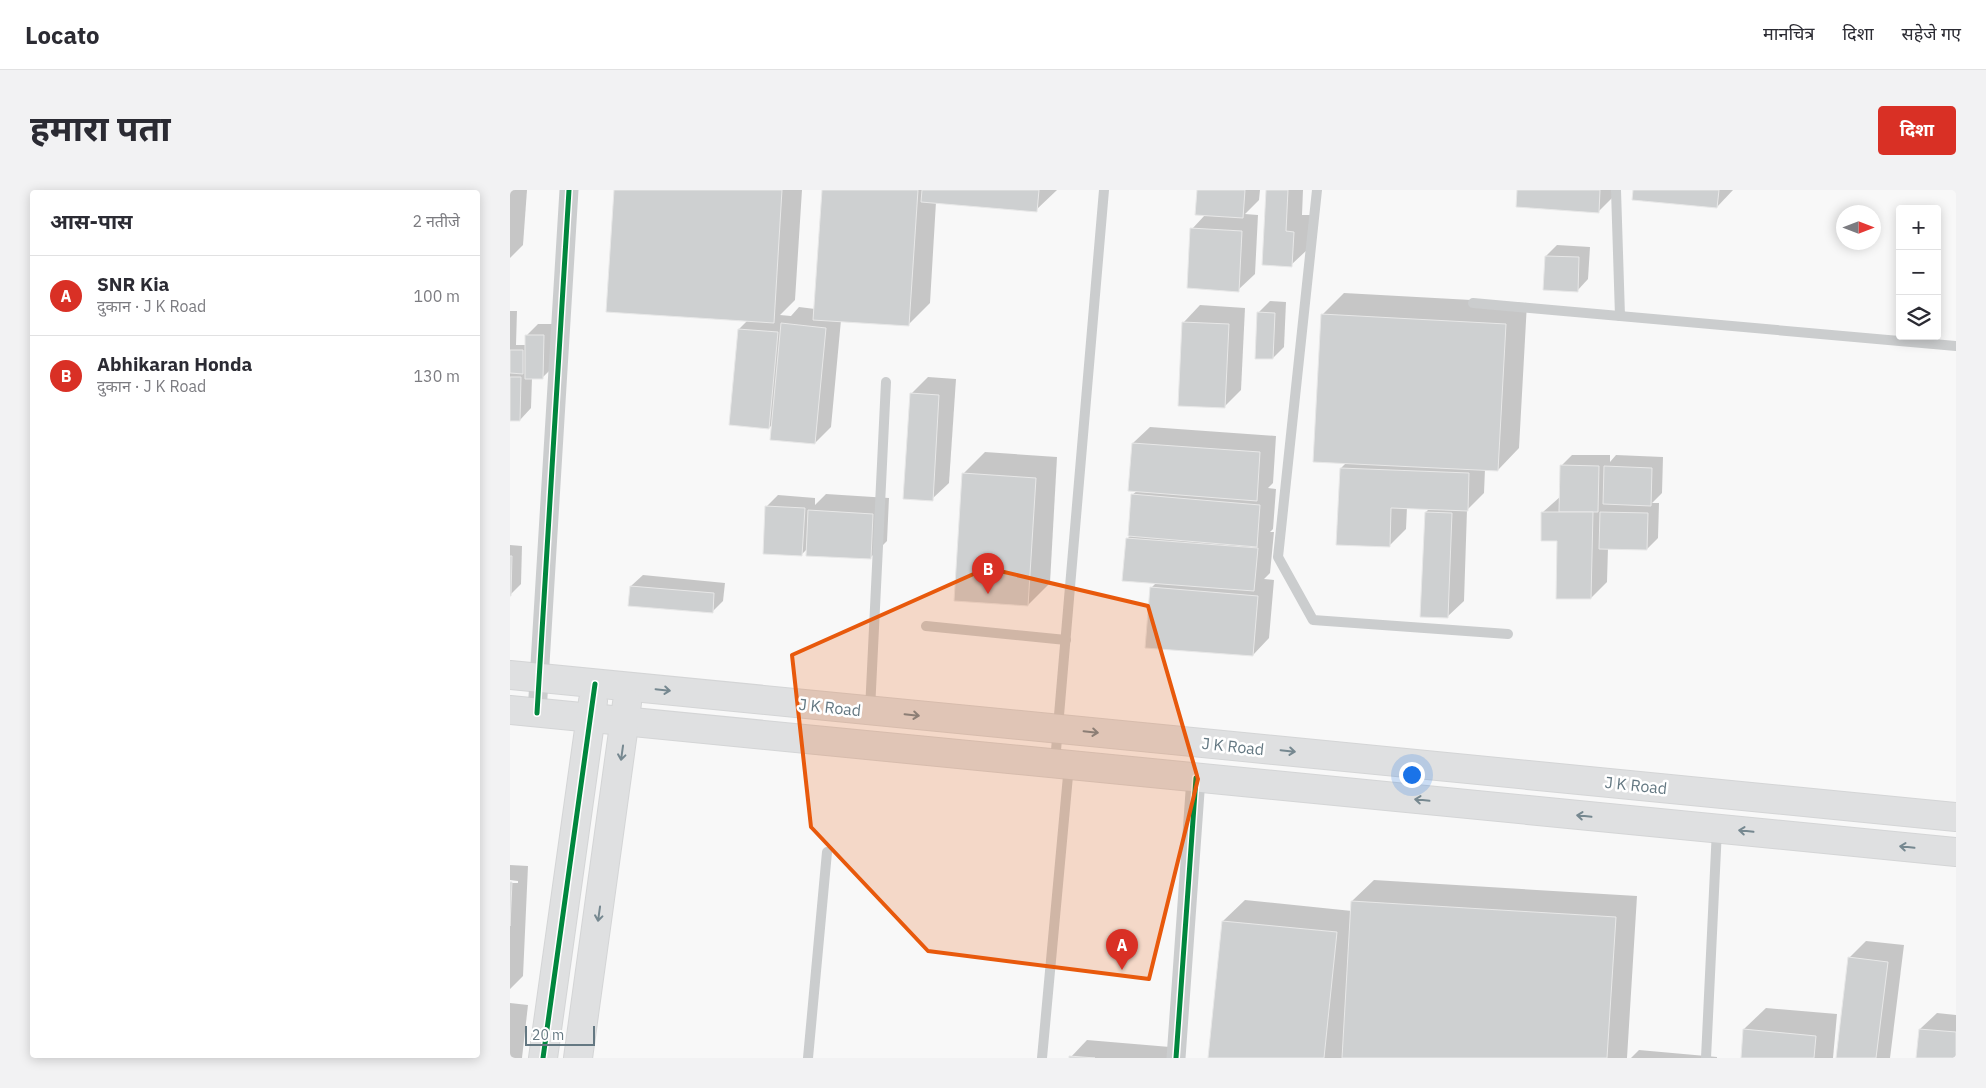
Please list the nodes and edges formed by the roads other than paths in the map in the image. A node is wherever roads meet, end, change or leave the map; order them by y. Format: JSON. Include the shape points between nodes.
{"nodes":[{"id":1,"x":569,"y":190,"type":"edge"},
{"id":2,"x":1104,"y":190,"type":"edge"},
{"id":3,"x":1317,"y":190,"type":"edge"},
{"id":4,"x":1616,"y":190,"type":"edge"},
{"id":5,"x":1473,"y":303,"type":"dead end"},
{"id":6,"x":1620,"y":316,"type":"junction"},
{"id":7,"x":1956,"y":346,"type":"edge"},
{"id":8,"x":886,"y":382,"type":"dead end"},
{"id":9,"x":926,"y":626,"type":"dead end"},
{"id":10,"x":1508,"y":634,"type":"dead end"},
{"id":11,"x":1066,"y":640,"type":"junction"},
{"id":12,"x":510,"y":675,"type":"edge"},
{"id":13,"x":539,"y":678,"type":"junction"},
{"id":14,"x":595,"y":684,"type":"junction"},
{"id":15,"x":629,"y":687,"type":"junction"},
{"id":16,"x":510,"y":710,"type":"edge"},
{"id":17,"x":870,"y":711,"type":"junction"},
{"id":18,"x":537,"y":713,"type":"junction"},
{"id":19,"x":592,"y":718,"type":"junction"},
{"id":20,"x":626,"y":722,"type":"junction"},
{"id":21,"x":1058,"y":729,"type":"junction"},
{"id":22,"x":1173,"y":740,"type":"junction"},
{"id":23,"x":1062,"y":765,"type":"junction"},
{"id":24,"x":1183,"y":776,"type":"junction"},
{"id":25,"x":1956,"y":817,"type":"edge"},
{"id":26,"x":1717,"y":828,"type":"junction"},
{"id":27,"x":827,"y":852,"type":"dead end"},
{"id":28,"x":1956,"y":852,"type":"edge"},
{"id":29,"x":543,"y":1058,"type":"edge"},
{"id":30,"x":578,"y":1058,"type":"edge"},
{"id":31,"x":808,"y":1058,"type":"edge"},
{"id":32,"x":1042,"y":1058,"type":"edge"},
{"id":33,"x":1176,"y":1058,"type":"edge"},
{"id":34,"x":1706,"y":1058,"type":"edge"}],
"edges":[{"from":1,"to":13,"type":"street"},
{"from":2,"to":11,"type":"lane"},
{"from":3,"to":10,"type":"lane","via":[[1278,557],[1313,620]]},
{"from":4,"to":6,"type":"lane"},
{"from":5,"to":6,"type":"lane"},
{"from":6,"to":7,"type":"lane"},
{"from":8,"to":17,"type":"lane"},
{"from":9,"to":11,"type":"lane"},
{"from":11,"to":21,"type":"lane"},
{"from":12,"to":13,"type":"main road","name":"J K Road"},
{"from":13,"to":14,"type":"main road","name":"J K Road"},
{"from":13,"to":18,"type":"street"},
{"from":14,"to":15,"type":"main road","name":"J K Road"},
{"from":14,"to":19,"type":"main road"},
{"from":15,"to":17,"type":"main road","name":"J K Road","one_way":true},
{"from":15,"to":20,"type":"main road"},
{"from":16,"to":18,"type":"main road"},
{"from":17,"to":21,"type":"main road","name":"J K Road","one_way":true},
{"from":18,"to":19,"type":"main road"},
{"from":19,"to":20,"type":"main road"},
{"from":19,"to":29,"type":"main road"},
{"from":20,"to":23,"type":"main road"},
{"from":20,"to":30,"type":"main road","one_way":true},
{"from":21,"to":22,"type":"main road","name":"J K Road","one_way":true},
{"from":21,"to":23,"type":"lane"},
{"from":22,"to":24,"type":"main road"},
{"from":22,"to":25,"type":"main road","name":"J K Road","one_way":true},
{"from":23,"to":24,"type":"main road"},
{"from":23,"to":32,"type":"lane"},
{"from":26,"to":24,"type":"main road","one_way":true},
{"from":24,"to":33,"type":"street"},
{"from":28,"to":26,"type":"main road","one_way":true},
{"from":26,"to":34,"type":"lane"},
{"from":27,"to":31,"type":"lane"}]}
